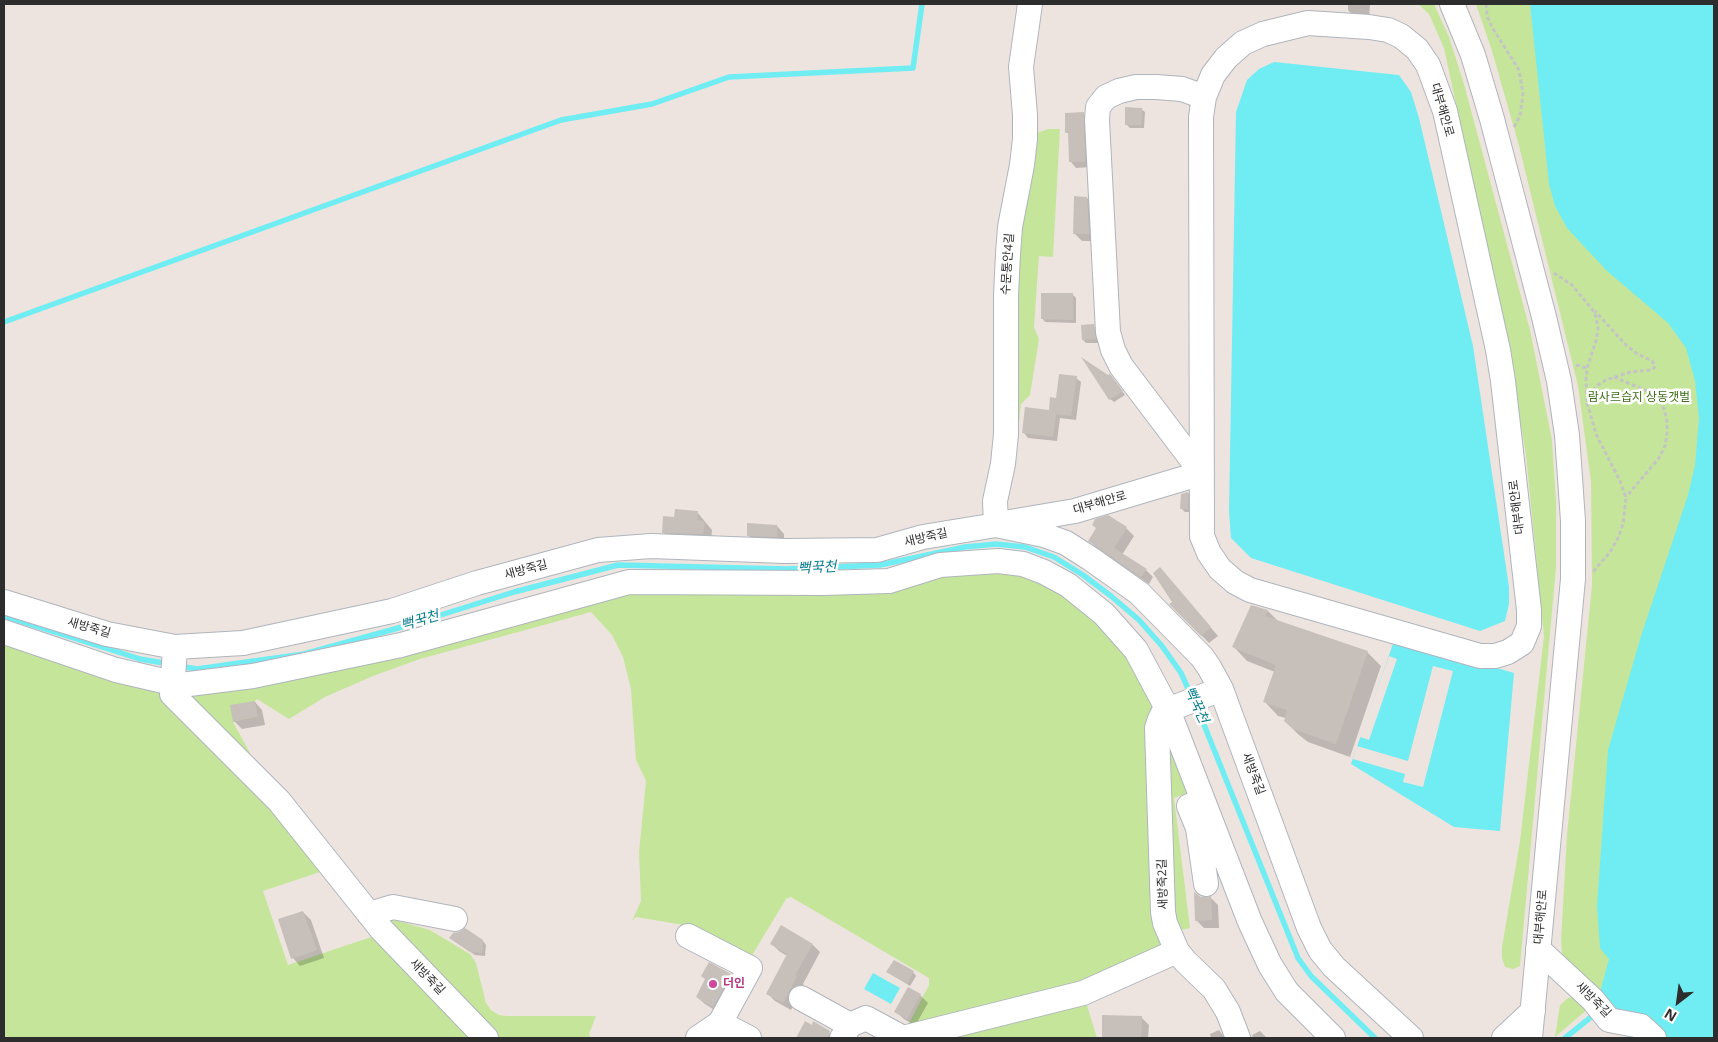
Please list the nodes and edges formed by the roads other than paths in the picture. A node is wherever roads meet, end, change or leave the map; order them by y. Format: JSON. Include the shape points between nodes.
{"nodes":[{"id":1,"x":1030,"y":4,"type":"edge"},
{"id":2,"x":1452,"y":4,"type":"edge"},
{"id":3,"x":1336,"y":14,"type":"edge"},
{"id":4,"x":1204,"y":97,"type":"junction"},
{"id":5,"x":1202,"y":473,"type":"junction"},
{"id":6,"x":996,"y":524,"type":"junction"},
{"id":7,"x":4,"y":602,"type":"edge"},
{"id":8,"x":4,"y":632,"type":"edge"},
{"id":9,"x":175,"y":647,"type":"junction"},
{"id":10,"x":172,"y":681,"type":"junction"},
{"id":11,"x":1216,"y":691,"type":"junction"},
{"id":12,"x":1171,"y":709,"type":"junction"},
{"id":13,"x":1201,"y":795,"type":"junction"},
{"id":14,"x":1206,"y":884,"type":"dead end"},
{"id":15,"x":369,"y":914,"type":"junction"},
{"id":16,"x":455,"y":919,"type":"dead end"},
{"id":17,"x":688,"y":936,"type":"dead end"},
{"id":18,"x":1538,"y":949,"type":"junction"},
{"id":19,"x":1177,"y":951,"type":"junction"},
{"id":20,"x":801,"y":998,"type":"dead end"},
{"id":21,"x":720,"y":1023,"type":"junction"},
{"id":22,"x":1531,"y":1027,"type":"edge"},
{"id":23,"x":846,"y":1032,"type":"edge"},
{"id":24,"x":486,"y":1038,"type":"edge"},
{"id":25,"x":698,"y":1038,"type":"edge"},
{"id":26,"x":749,"y":1038,"type":"edge"},
{"id":27,"x":1238,"y":1038,"type":"edge"},
{"id":28,"x":1333,"y":1038,"type":"edge"},
{"id":29,"x":1411,"y":1038,"type":"edge"},
{"id":30,"x":1504,"y":1038,"type":"edge"},
{"id":31,"x":1654,"y":1038,"type":"edge"}],
"edges":[{"from":1,"to":6,"type":"street","name":"수문통안4길","via":[[1021,67],[1025,139],[1008,254],[1006,434],[995,501]]},
{"from":2,"to":18,"type":"street","name":"대부해안로","via":[[1473,55],[1492,119],[1544,317],[1567,435],[1573,579]]},
{"from":3,"to":4,"type":"street","name":"대부해안로","via":[[1285,27],[1243,43],[1218,69]]},
{"from":3,"to":5,"type":"street","name":"대부해안로","via":[[1388,30],[1417,49],[1428,65],[1445,111],[1498,350],[1529,610],[1529,626],[1522,643],[1508,652],[1480,656],[1242,586],[1220,569],[1202,536]]},
{"from":4,"to":5,"type":"street","name":"대부해안로","via":[[1201,116]]},
{"from":4,"to":5,"type":"street","via":[[1182,89],[1136,87],[1106,98],[1098,107],[1097,120],[1108,332],[1113,350],[1121,366]]},
{"from":5,"to":6,"type":"street","name":"대부해안로","via":[[1075,511]]},
{"from":6,"to":9,"type":"street","name":"새방죽길","via":[[923,537],[877,550],[784,551],[651,546],[598,550],[477,583],[392,611],[244,643]]},
{"from":6,"to":11,"type":"street","name":"새방죽길","via":[[1044,535],[1066,544],[1119,578],[1150,603],[1202,657],[1216,678]]},
{"from":7,"to":9,"type":"street","name":"새방죽길","via":[[107,634]]},
{"from":8,"to":10,"type":"street","via":[[116,670]]},
{"from":9,"to":10,"type":"street"},
{"from":10,"to":12,"type":"street","via":[[181,685],[253,676],[401,645],[628,582],[889,581],[940,566],[998,561],[1022,564],[1044,572],[1068,585],[1104,614],[1136,650]]},
{"from":10,"to":15,"type":"street","name":"새방죽길","via":[[172,694],[279,801]]},
{"from":11,"to":12,"type":"street"},
{"from":11,"to":29,"type":"street","name":"새방죽길","via":[[1320,950]]},
{"from":12,"to":13,"type":"street"},
{"from":12,"to":19,"type":"street","name":"새방죽2길","via":[[1163,713],[1158,728],[1163,912]]},
{"from":13,"to":14,"type":"street","via":[[1187,800],[1198,828]]},
{"from":13,"to":28,"type":"street","via":[[1270,965],[1287,992]]},
{"from":15,"to":16,"type":"street","via":[[393,907]]},
{"from":15,"to":24,"type":"street","name":"새방죽길"},
{"from":17,"to":21,"type":"street","via":[[750,968]]},
{"from":18,"to":22,"type":"street","name":"대부해안로"},
{"from":18,"to":31,"type":"street","name":"새방죽길","via":[[1593,1000],[1609,1020],[1642,1026]]},
{"from":19,"to":23,"type":"street","via":[[1083,993],[902,1038],[866,1018]]},
{"from":19,"to":27,"type":"street","name":"새방죽2길","via":[[1214,989]]},
{"from":20,"to":23,"type":"street"},
{"from":21,"to":25,"type":"street"},
{"from":21,"to":26,"type":"street"},
{"from":22,"to":30,"type":"street"}]}
